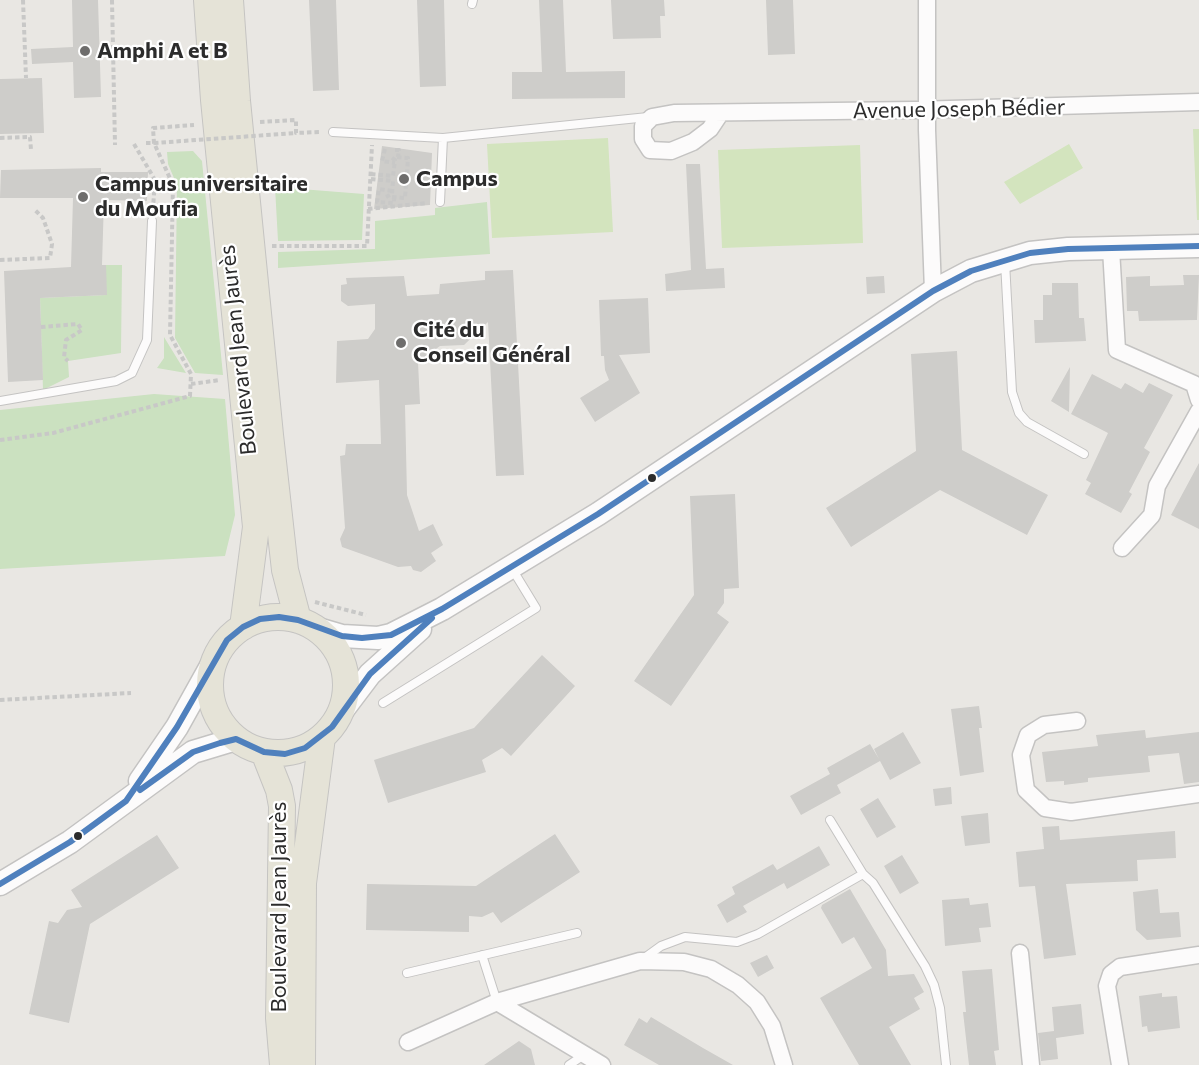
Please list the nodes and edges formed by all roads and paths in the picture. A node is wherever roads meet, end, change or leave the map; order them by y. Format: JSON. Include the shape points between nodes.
{"nodes":[{"id":1,"x":23,"y":0,"type":"edge"},
{"id":2,"x":112,"y":0,"type":"edge"},
{"id":3,"x":207,"y":0,"type":"edge"},
{"id":4,"x":230,"y":0,"type":"edge"},
{"id":5,"x":927,"y":0,"type":"edge"},
{"id":6,"x":26,"y":78,"type":"dead end"},
{"id":7,"x":1199,"y":102,"type":"edge"},
{"id":8,"x":928,"y":110,"type":"junction"},
{"id":9,"x":720,"y":114,"type":"junction"},
{"id":10,"x":652,"y":117,"type":"junction"},
{"id":11,"x":260,"y":122,"type":"dead end"},
{"id":12,"x":333,"y":132,"type":"joint"},
{"id":13,"x":296,"y":133,"type":"junction"},
{"id":14,"x":0,"y":138,"type":"edge"},
{"id":15,"x":443,"y":138,"type":"junction"},
{"id":16,"x":146,"y":143,"type":"dead end"},
{"id":17,"x":154,"y":143,"type":"junction"},
{"id":18,"x":134,"y":144,"type":"dead end"},
{"id":19,"x":195,"y":144,"type":"dead end"},
{"id":20,"x":115,"y":145,"type":"dead end"},
{"id":21,"x":31,"y":150,"type":"dead end"},
{"id":22,"x":398,"y":157,"type":"junction"},
{"id":23,"x":372,"y":158,"type":"dead end"},
{"id":24,"x":395,"y":163,"type":"junction"},
{"id":25,"x":407,"y":173,"type":"dead end"},
{"id":26,"x":371,"y":177,"type":"junction"},
{"id":27,"x":406,"y":184,"type":"dead end"},
{"id":28,"x":392,"y":191,"type":"junction"},
{"id":29,"x":394,"y":197,"type":"junction"},
{"id":30,"x":440,"y":202,"type":"joint"},
{"id":31,"x":368,"y":208,"type":"junction"},
{"id":32,"x":34,"y":209,"type":"dead end"},
{"id":33,"x":153,"y":221,"type":"joint"},
{"id":34,"x":271,"y":246,"type":"dead end"},
{"id":35,"x":1199,"y":246,"type":"edge"},
{"id":36,"x":1111,"y":249,"type":"junction"},
{"id":37,"x":1005,"y":259,"type":"junction"},
{"id":38,"x":0,"y":260,"type":"edge"},
{"id":39,"x":933,"y":291,"type":"junction"},
{"id":40,"x":41,"y":327,"type":"dead end"},
{"id":41,"x":68,"y":361,"type":"dead end"},
{"id":42,"x":226,"y":380,"type":"dead end"},
{"id":43,"x":191,"y":384,"type":"junction"},
{"id":44,"x":1199,"y":400,"type":"edge"},
{"id":45,"x":0,"y":401,"type":"edge"},
{"id":46,"x":1199,"y":411,"type":"edge"},
{"id":47,"x":0,"y":440,"type":"edge"},
{"id":48,"x":1084,"y":454,"type":"dead end"},
{"id":49,"x":1122,"y":548,"type":"dead end"},
{"id":50,"x":511,"y":567,"type":"junction"},
{"id":51,"x":442,"y":609,"type":"junction"},
{"id":52,"x":308,"y":616,"type":"junction"},
{"id":53,"x":373,"y":617,"type":"dead end"},
{"id":54,"x":243,"y":627,"type":"junction"},
{"id":55,"x":216,"y":657,"type":"junction"},
{"id":56,"x":131,"y":693,"type":"dead end"},
{"id":57,"x":0,"y":699,"type":"edge"},
{"id":58,"x":383,"y":703,"type":"dead end"},
{"id":59,"x":339,"y":715,"type":"junction"},
{"id":60,"x":1077,"y":721,"type":"dead end"},
{"id":61,"x":322,"y":737,"type":"junction"},
{"id":62,"x":236,"y":740,"type":"junction"},
{"id":63,"x":264,"y":752,"type":"junction"},
{"id":64,"x":1199,"y":794,"type":"edge"},
{"id":65,"x":126,"y":801,"type":"junction"},
{"id":66,"x":830,"y":820,"type":"dead end"},
{"id":67,"x":863,"y":874,"type":"junction"},
{"id":68,"x":0,"y":884,"type":"edge"},
{"id":69,"x":577,"y":933,"type":"dead end"},
{"id":70,"x":1020,"y":953,"type":"dead end"},
{"id":71,"x":482,"y":955,"type":"junction"},
{"id":72,"x":1199,"y":955,"type":"edge"},
{"id":73,"x":640,"y":961,"type":"junction"},
{"id":74,"x":408,"y":973,"type":"dead end"},
{"id":75,"x":497,"y":1002,"type":"junction"},
{"id":76,"x":408,"y":1042,"type":"dead end"},
{"id":77,"x":584,"y":1055,"type":"junction"},
{"id":78,"x":283,"y":1065,"type":"edge"},
{"id":79,"x":302,"y":1065,"type":"edge"},
{"id":80,"x":569,"y":1065,"type":"edge"},
{"id":81,"x":602,"y":1065,"type":"edge"},
{"id":82,"x":784,"y":1065,"type":"edge"},
{"id":83,"x":946,"y":1065,"type":"edge"},
{"id":84,"x":1031,"y":1065,"type":"edge"},
{"id":85,"x":1120,"y":1065,"type":"edge"}],
"edges":[{"from":1,"to":6,"type":"path"},
{"from":2,"to":20,"type":"path"},
{"from":3,"to":54,"type":"main road","name":"Boulevard Jean Jaurès","via":[[255,527]]},
{"from":4,"to":52,"type":"main road","name":"Boulevard Jean Jaurès","via":[[285,570]]},
{"from":5,"to":8,"type":"street"},
{"from":7,"to":8,"type":"street","name":"Avenue Joseph Bédier"},
{"from":8,"to":9,"type":"street","name":"Avenue Joseph Bédier"},
{"from":8,"to":39,"type":"street"},
{"from":9,"to":10,"type":"street","name":"Avenue Joseph Bédier","via":[[674,113]]},
{"from":9,"to":10,"type":"street","via":[[710,129],[693,142],[671,151],[650,150],[642,139],[643,126]]},
{"from":10,"to":15,"type":"lane"},
{"from":11,"to":13,"type":"path","via":[[296,120]]},
{"from":12,"to":13,"type":"path"},
{"from":12,"to":15,"type":"lane"},
{"from":13,"to":17,"type":"path","bridge":true},
{"from":14,"to":21,"type":"path","via":[[30,137]]},
{"from":15,"to":30,"type":"lane"},
{"from":16,"to":17,"type":"path"},
{"from":17,"to":19,"type":"path","via":[[153,128],[194,124]]},
{"from":17,"to":43,"type":"path","via":[[173,184],[170,335],[191,374]]},
{"from":18,"to":33,"type":"path","via":[[155,180]]},
{"from":22,"to":24,"type":"path","via":[[391,157]]},
{"from":22,"to":24,"type":"path","via":[[399,150],[384,149],[382,161]]},
{"from":22,"to":25,"type":"path","via":[[408,158]]},
{"from":23,"to":26,"type":"path"},
{"from":24,"to":26,"type":"path","via":[[393,176]]},
{"from":26,"to":28,"type":"path","via":[[393,181]]},
{"from":26,"to":31,"type":"path"},
{"from":27,"to":29,"type":"path","via":[[405,198]]},
{"from":28,"to":29,"type":"path","via":[[386,196]]},
{"from":28,"to":29,"type":"path","via":[[379,189],[377,202],[393,203]]},
{"from":30,"to":31,"type":"path"},
{"from":31,"to":34,"type":"path","via":[[366,246]]},
{"from":32,"to":38,"type":"path","via":[[43,218],[52,244],[50,258]]},
{"from":33,"to":45,"type":"lane","via":[[147,340],[132,373],[116,381]]},
{"from":35,"to":36,"type":"street"},
{"from":36,"to":37,"type":"street","via":[[1068,249]]},
{"from":36,"to":44,"type":"street","via":[[1117,350],[1194,384]]},
{"from":37,"to":39,"type":"street"},
{"from":37,"to":48,"type":"lane","via":[[1012,392],[1019,413],[1027,422]]},
{"from":39,"to":50,"type":"street","via":[[598,514]]},
{"from":40,"to":41,"type":"path","via":[[78,324],[82,330],[66,340],[64,357]]},
{"from":42,"to":43,"type":"path"},
{"from":43,"to":47,"type":"path","via":[[189,396],[53,433]]},
{"from":46,"to":49,"type":"street","via":[[1157,486],[1152,515]]},
{"from":50,"to":51,"type":"street"},
{"from":50,"to":58,"type":"lane","via":[[536,609]]},
{"from":51,"to":52,"type":"street","via":[[378,638],[342,636]]},
{"from":51,"to":59,"type":"street","via":[[370,674]]},
{"from":52,"to":53,"type":"path"},
{"from":52,"to":54,"type":"main road","name":"Boulevard Jean Jaurès","via":[[260,619]]},
{"from":52,"to":59,"type":"main road","name":"Boulevard Jean Jaurès","via":[[342,662],[345,698]]},
{"from":54,"to":55,"type":"main road","name":"Boulevard Jean Jaurès","via":[[227,640]]},
{"from":55,"to":62,"type":"main road","name":"Boulevard Jean Jaurès","via":[[210,679],[212,702],[220,723]]},
{"from":55,"to":65,"type":"street","via":[[177,727]]},
{"from":56,"to":57,"type":"path"},
{"from":59,"to":61,"type":"main road","name":"Boulevard Jean Jaurès"},
{"from":60,"to":64,"type":"street","via":[[1044,725],[1028,735],[1021,755],[1026,790],[1045,808],[1071,812]]},
{"from":61,"to":63,"type":"main road","name":"Boulevard Jean Jaurès","via":[[285,754]]},
{"from":61,"to":79,"type":"main road","name":"Boulevard Jean Jaurès","via":[[303,883]]},
{"from":62,"to":63,"type":"main road","name":"Boulevard Jean Jaurès"},
{"from":62,"to":65,"type":"street","via":[[193,752]]},
{"from":63,"to":78,"type":"main road","name":"Boulevard Jean Jaurès","via":[[282,806],[279,1018]]},
{"from":65,"to":68,"type":"street","via":[[70,842]]},
{"from":66,"to":67,"type":"lane"},
{"from":67,"to":73,"type":"lane","via":[[758,934],[737,942],[685,937],[661,946]]},
{"from":67,"to":83,"type":"lane","via":[[873,883],[926,966],[940,1008]]},
{"from":69,"to":71,"type":"lane"},
{"from":70,"to":84,"type":"street"},
{"from":71,"to":74,"type":"lane"},
{"from":71,"to":75,"type":"lane"},
{"from":72,"to":85,"type":"street","via":[[1120,967],[1111,974],[1107,986]]},
{"from":73,"to":75,"type":"street"},
{"from":73,"to":82,"type":"street","via":[[684,962],[711,969],[738,985],[757,1002],[772,1026]]},
{"from":75,"to":76,"type":"street"},
{"from":75,"to":77,"type":"street"},
{"from":77,"to":80,"type":"lane"},
{"from":77,"to":81,"type":"street"}]}
